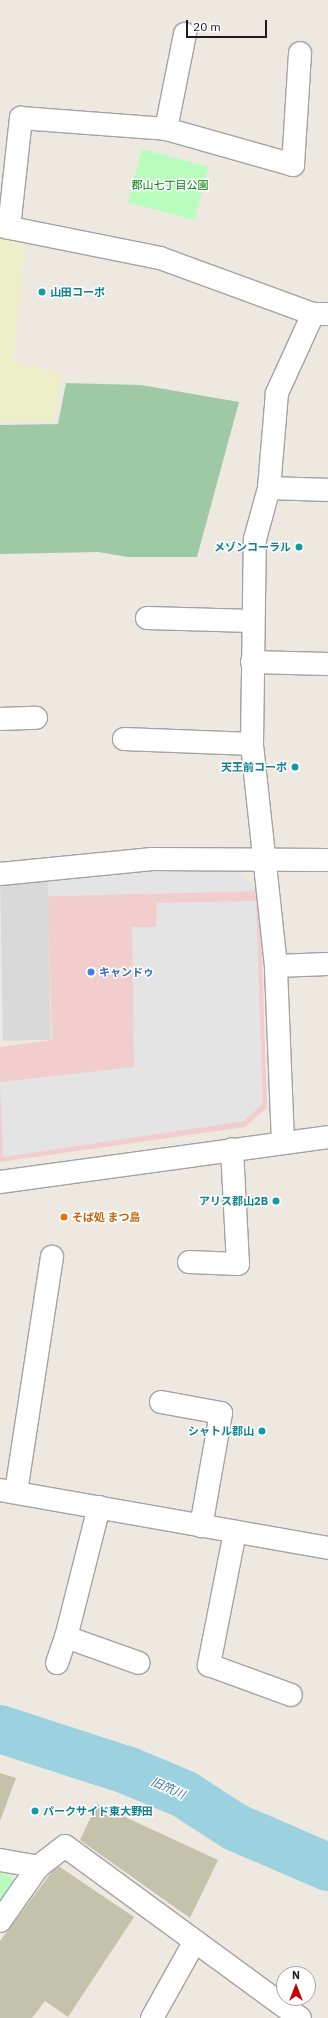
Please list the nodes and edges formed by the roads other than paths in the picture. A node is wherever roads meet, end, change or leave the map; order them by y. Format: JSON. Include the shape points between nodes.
{"nodes":[{"id":1,"x":185,"y":34,"type":"dead end"},
{"id":2,"x":300,"y":53,"type":"dead end"},
{"id":3,"x":166,"y":129,"type":"junction"},
{"id":4,"x":4,"y":227,"type":"edge"},
{"id":5,"x":320,"y":314,"type":"edge"},
{"id":6,"x":269,"y":488,"type":"junction"},
{"id":7,"x":328,"y":490,"type":"edge"},
{"id":8,"x":147,"y":618,"type":"dead end"},
{"id":9,"x":253,"y":621,"type":"junction"},
{"id":10,"x":252,"y":662,"type":"junction"},
{"id":11,"x":328,"y":664,"type":"edge"},
{"id":12,"x":36,"y":718,"type":"dead end"},
{"id":13,"x":0,"y":719,"type":"edge"},
{"id":14,"x":124,"y":739,"type":"dead end"},
{"id":15,"x":252,"y":744,"type":"junction"},
{"id":16,"x":328,"y":860,"type":"edge"},
{"id":17,"x":265,"y":861,"type":"junction"},
{"id":18,"x":0,"y":874,"type":"edge"},
{"id":19,"x":328,"y":964,"type":"edge"},
{"id":20,"x":276,"y":966,"type":"junction"},
{"id":21,"x":328,"y":1137,"type":"edge"},
{"id":22,"x":283,"y":1143,"type":"junction"},
{"id":23,"x":232,"y":1149,"type":"junction"},
{"id":24,"x":0,"y":1182,"type":"edge"},
{"id":25,"x":52,"y":1257,"type":"dead end"},
{"id":26,"x":189,"y":1262,"type":"dead end"},
{"id":27,"x":161,"y":1402,"type":"dead end"},
{"id":28,"x":8,"y":1491,"type":"edge"},
{"id":29,"x":99,"y":1507,"type":"junction"},
{"id":30,"x":201,"y":1526,"type":"junction"},
{"id":31,"x":235,"y":1532,"type":"junction"},
{"id":32,"x":328,"y":1548,"type":"edge"},
{"id":33,"x":66,"y":1637,"type":"junction"},
{"id":34,"x":57,"y":1663,"type":"dead end"},
{"id":35,"x":140,"y":1663,"type":"dead end"},
{"id":36,"x":291,"y":1695,"type":"dead end"},
{"id":37,"x":0,"y":1860,"type":"edge"},
{"id":38,"x":38,"y":1867,"type":"junction"},
{"id":39,"x":0,"y":1921,"type":"edge"},
{"id":40,"x":195,"y":1941,"type":"junction"},
{"id":41,"x":152,"y":2018,"type":"edge"},
{"id":42,"x":300,"y":2018,"type":"edge"}],
"edges":[{"from":1,"to":3,"type":"street"},
{"from":2,"to":3,"type":"street","via":[[293,165]]},
{"from":3,"to":4,"type":"street","via":[[21,118]]},
{"from":4,"to":5,"type":"street","via":[[160,258]]},
{"from":5,"to":6,"type":"street","via":[[277,393]]},
{"from":6,"to":7,"type":"street"},
{"from":6,"to":9,"type":"street","via":[[255,539]]},
{"from":8,"to":9,"type":"street"},
{"from":9,"to":10,"type":"street"},
{"from":10,"to":11,"type":"street"},
{"from":10,"to":15,"type":"street"},
{"from":12,"to":13,"type":"street"},
{"from":14,"to":15,"type":"street"},
{"from":15,"to":17,"type":"street"},
{"from":16,"to":17,"type":"street"},
{"from":17,"to":18,"type":"street","via":[[152,859]]},
{"from":17,"to":20,"type":"street"},
{"from":19,"to":20,"type":"street"},
{"from":20,"to":22,"type":"street"},
{"from":21,"to":22,"type":"street"},
{"from":22,"to":23,"type":"street"},
{"from":23,"to":24,"type":"street"},
{"from":23,"to":26,"type":"street","via":[[238,1264]]},
{"from":25,"to":28,"type":"street"},
{"from":27,"to":30,"type":"street","via":[[221,1413]]},
{"from":28,"to":29,"type":"street"},
{"from":29,"to":30,"type":"street"},
{"from":29,"to":33,"type":"street"},
{"from":30,"to":31,"type":"street"},
{"from":31,"to":32,"type":"street"},
{"from":31,"to":36,"type":"street","via":[[209,1665]]},
{"from":33,"to":34,"type":"street"},
{"from":33,"to":35,"type":"street"},
{"from":37,"to":38,"type":"street"},
{"from":38,"to":39,"type":"street"},
{"from":38,"to":40,"type":"street","via":[[65,1846]]},
{"from":40,"to":41,"type":"street"},
{"from":40,"to":42,"type":"street"}]}
